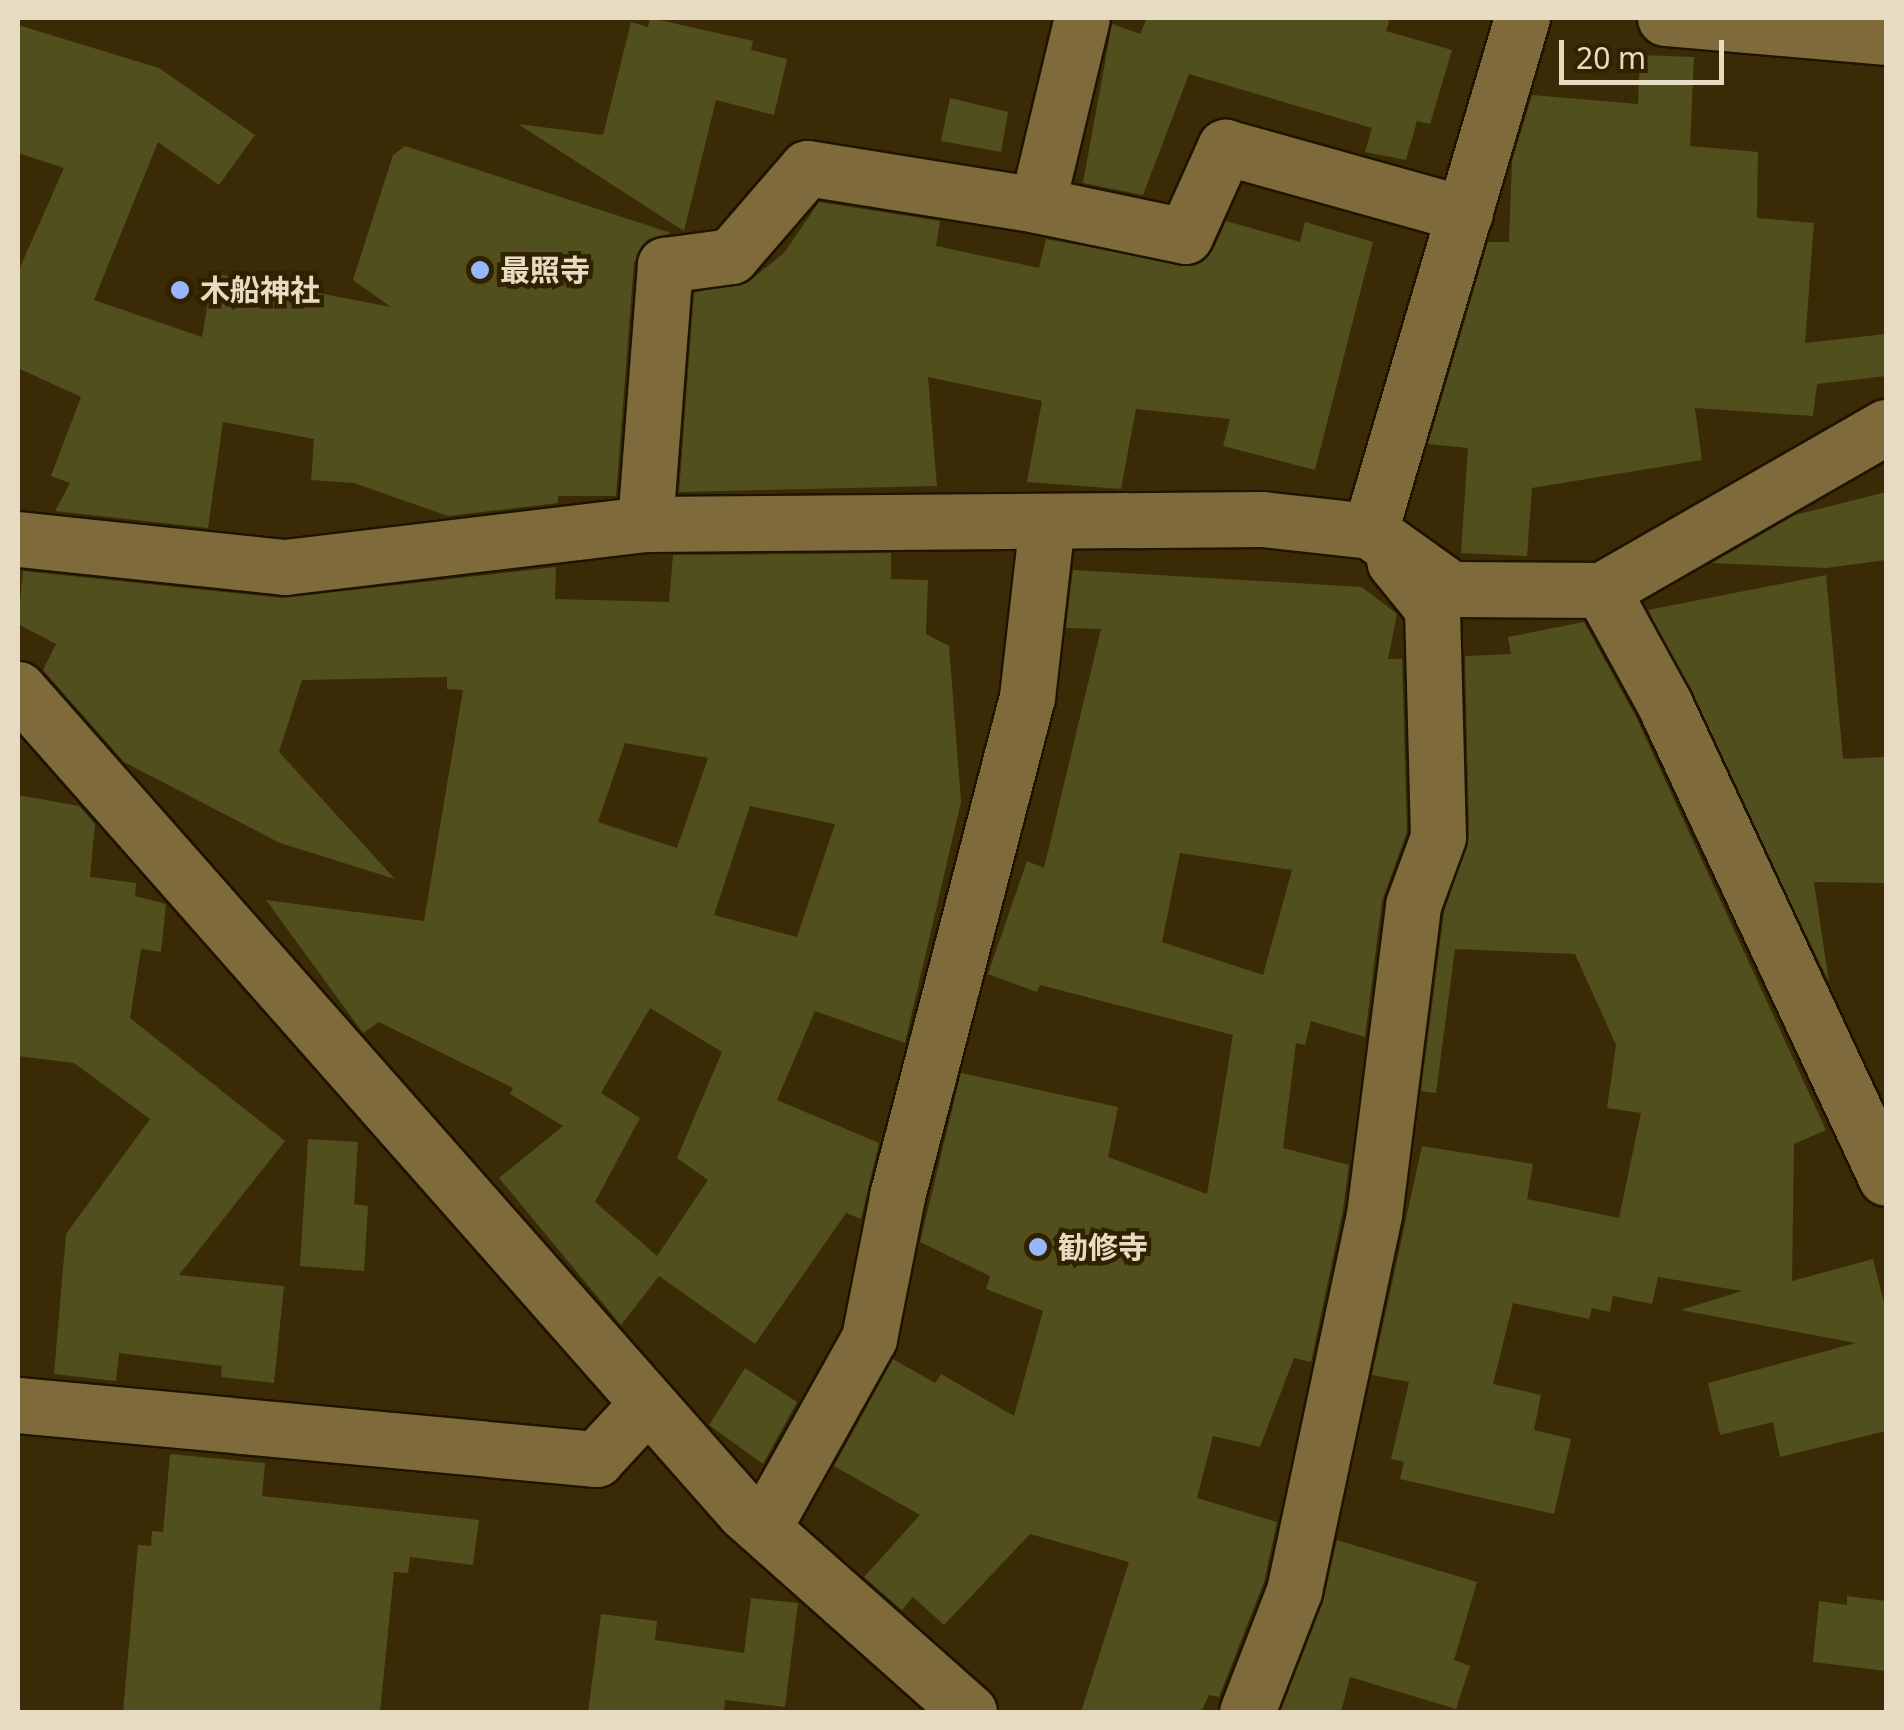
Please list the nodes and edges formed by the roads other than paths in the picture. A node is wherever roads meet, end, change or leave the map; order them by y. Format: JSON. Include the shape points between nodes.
{"nodes":[{"id":1,"x":1082,"y":18,"type":"edge"},
{"id":2,"x":1522,"y":18,"type":"edge"},
{"id":3,"x":1665,"y":18,"type":"edge"},
{"id":4,"x":1886,"y":37,"type":"edge"},
{"id":5,"x":1037,"y":205,"type":"junction"},
{"id":6,"x":1465,"y":214,"type":"junction"},
{"id":7,"x":1886,"y":427,"type":"edge"},
{"id":8,"x":1046,"y":521,"type":"junction"},
{"id":9,"x":645,"y":524,"type":"junction"},
{"id":10,"x":1370,"y":531,"type":"junction"},
{"id":11,"x":18,"y":539,"type":"edge"},
{"id":12,"x":1602,"y":590,"type":"junction"},
{"id":13,"x":18,"y":689,"type":"edge"},
{"id":14,"x":1886,"y":1178,"type":"edge"},
{"id":15,"x":648,"y":1403,"type":"junction"},
{"id":16,"x":18,"y":1405,"type":"edge"},
{"id":17,"x":763,"y":1528,"type":"junction"},
{"id":18,"x":969,"y":1712,"type":"edge"},
{"id":19,"x":1247,"y":1712,"type":"edge"}],
"edges":[{"from":1,"to":5,"type":"street"},
{"from":2,"to":6,"type":"street"},
{"from":3,"to":4,"type":"street"},
{"from":5,"to":6,"type":"street","via":[[1185,236],[1226,147]]},
{"from":5,"to":9,"type":"street","via":[[807,168],[731,256],[665,265]]},
{"from":6,"to":10,"type":"street"},
{"from":7,"to":12,"type":"street"},
{"from":8,"to":9,"type":"street"},
{"from":8,"to":10,"type":"street","via":[[1262,519]]},
{"from":8,"to":17,"type":"street","via":[[1027,698],[896,1196],[869,1338]]},
{"from":9,"to":11,"type":"street","via":[[285,567]]},
{"from":10,"to":12,"type":"street","via":[[1452,590]]},
{"from":10,"to":19,"type":"street","via":[[1432,608],[1438,837],[1414,905],[1374,1214],[1294,1591]]},
{"from":12,"to":14,"type":"street","via":[[1664,703]]},
{"from":13,"to":15,"type":"street"},
{"from":15,"to":16,"type":"street","via":[[596,1459]]},
{"from":15,"to":17,"type":"street"},
{"from":17,"to":18,"type":"street"}]}
